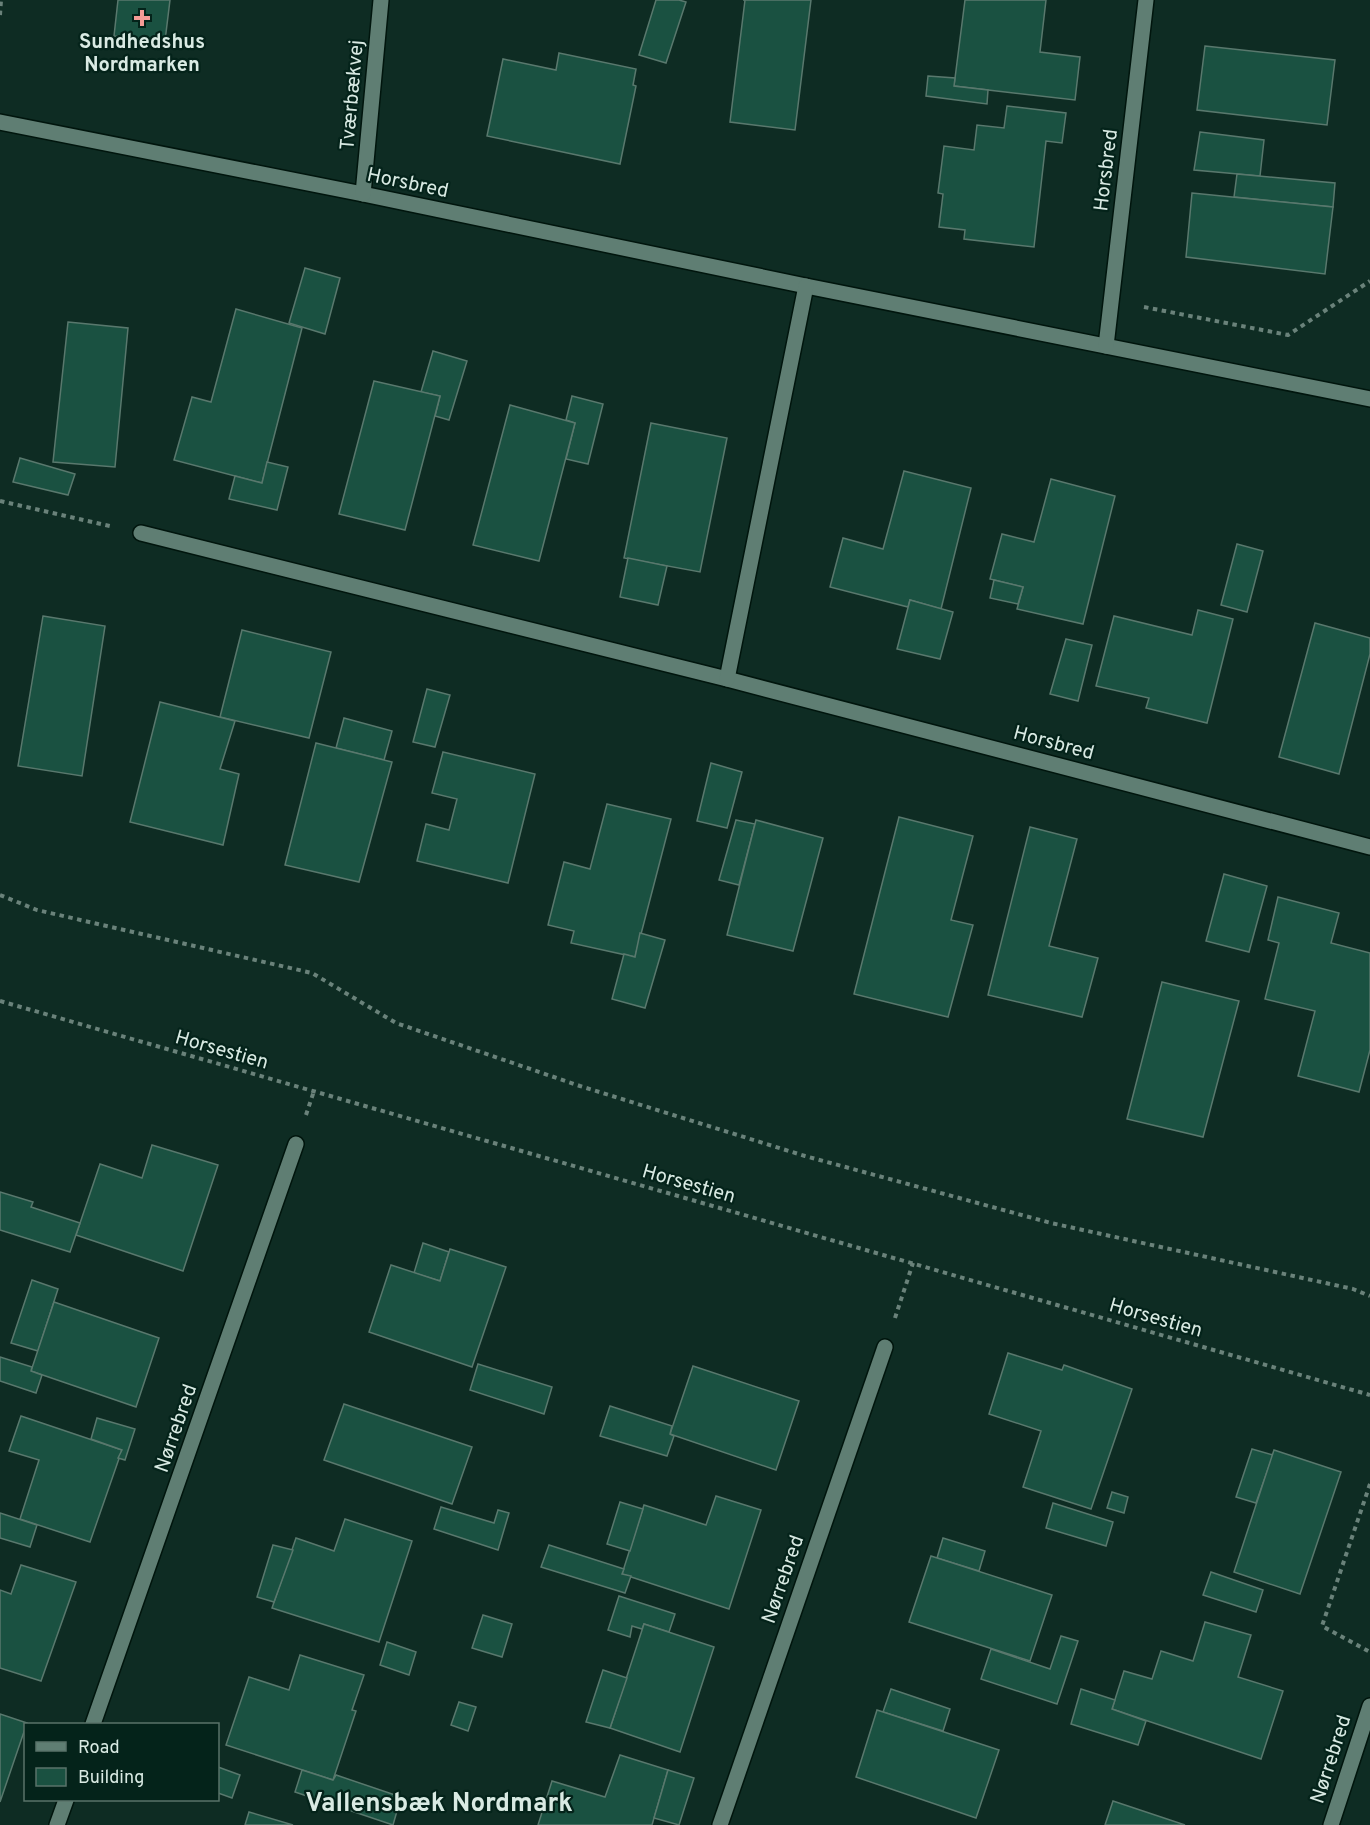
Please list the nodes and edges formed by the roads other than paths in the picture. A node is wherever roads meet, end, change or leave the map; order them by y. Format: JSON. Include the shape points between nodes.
{"nodes":[{"id":1,"x":381,"y":0,"type":"edge"},
{"id":2,"x":1146,"y":0,"type":"edge"},
{"id":3,"x":0,"y":122,"type":"edge"},
{"id":4,"x":363,"y":194,"type":"junction"},
{"id":5,"x":806,"y":286,"type":"junction"},
{"id":6,"x":1106,"y":346,"type":"junction"},
{"id":7,"x":1370,"y":399,"type":"edge"},
{"id":8,"x":141,"y":533,"type":"road end"},
{"id":9,"x":727,"y":679,"type":"junction"},
{"id":10,"x":1370,"y":847,"type":"edge"},
{"id":11,"x":296,"y":1144,"type":"dead end"},
{"id":12,"x":885,"y":1347,"type":"road end"},
{"id":13,"x":1370,"y":1706,"type":"edge"},
{"id":14,"x":94,"y":1723,"type":"edge"},
{"id":15,"x":66,"y":1801,"type":"edge"},
{"id":16,"x":57,"y":1825,"type":"edge"},
{"id":17,"x":720,"y":1825,"type":"edge"},
{"id":18,"x":1330,"y":1825,"type":"edge"}],
"edges":[{"from":1,"to":4,"type":"street","name":"Tværbækvej"},
{"from":2,"to":6,"type":"street","name":"Horsbred"},
{"from":3,"to":4,"type":"street","name":"Horsbred"},
{"from":4,"to":5,"type":"street","name":"Horsbred"},
{"from":5,"to":6,"type":"street","name":"Horsbred"},
{"from":5,"to":9,"type":"street"},
{"from":6,"to":7,"type":"street","name":"Horsbred"},
{"from":8,"to":9,"type":"street","name":"Horsbred"},
{"from":9,"to":10,"type":"street","name":"Horsbred"},
{"from":11,"to":14,"type":"street","name":"Nørrebred"},
{"from":12,"to":17,"type":"street","name":"Nørrebred"},
{"from":13,"to":18,"type":"street","name":"Nørrebred"},
{"from":15,"to":16,"type":"street"}]}
